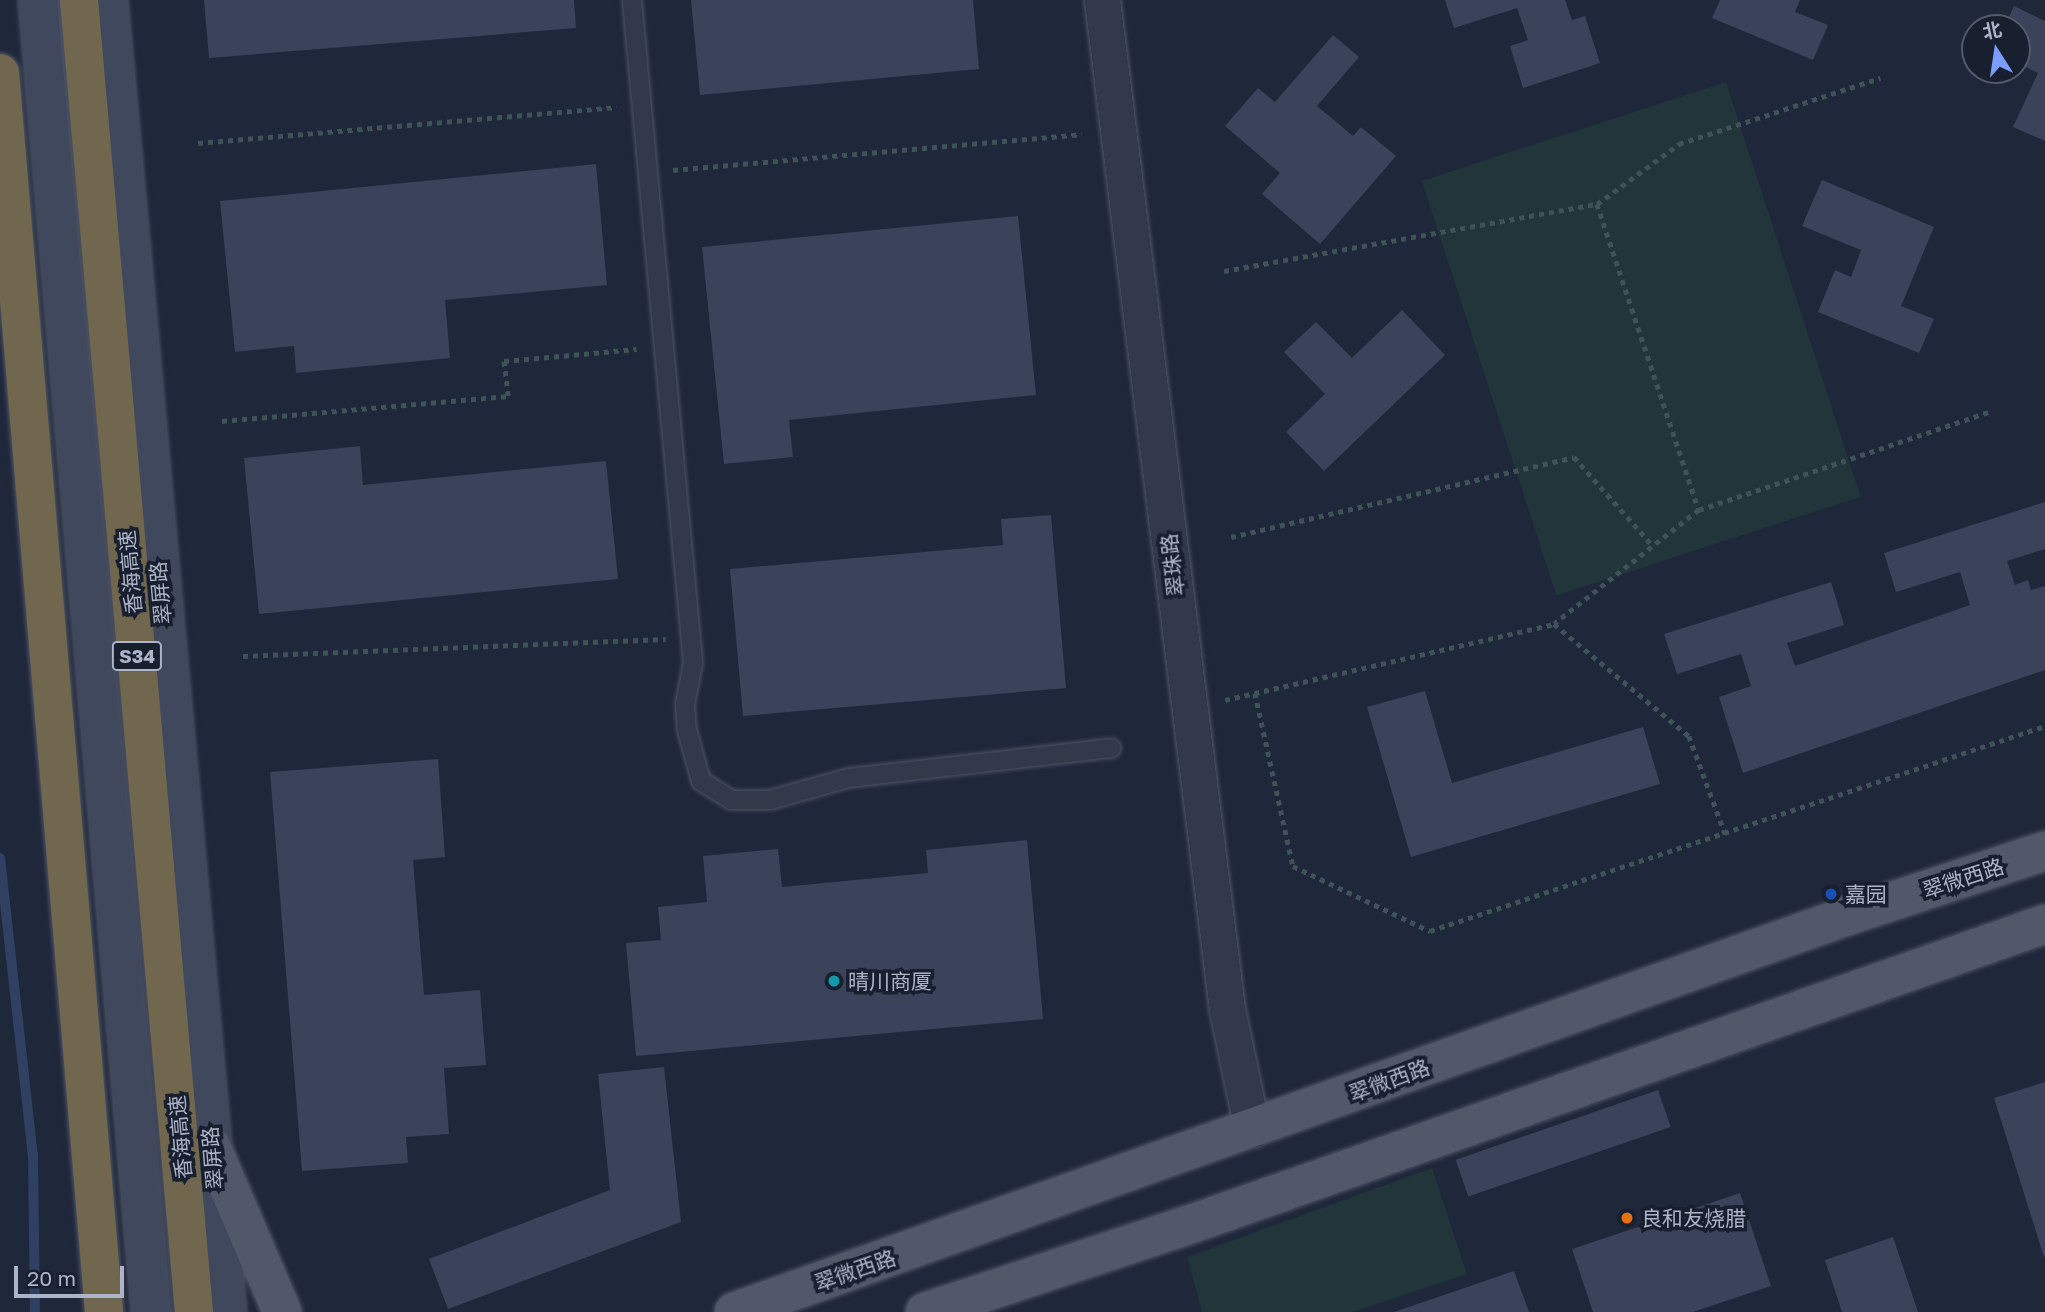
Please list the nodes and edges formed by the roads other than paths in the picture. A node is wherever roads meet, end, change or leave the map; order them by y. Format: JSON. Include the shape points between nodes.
{"nodes":[{"id":1,"x":38,"y":0,"type":"edge"},
{"id":2,"x":79,"y":0,"type":"edge"},
{"id":3,"x":108,"y":0,"type":"edge"},
{"id":4,"x":632,"y":0,"type":"edge"},
{"id":5,"x":1101,"y":0,"type":"edge"},
{"id":6,"x":0,"y":73,"type":"edge"},
{"id":7,"x":1111,"y":748,"type":"dead end"},
{"id":8,"x":2045,"y":851,"type":"edge"},
{"id":9,"x":2045,"y":924,"type":"edge"},
{"id":10,"x":1252,"y":1129,"type":"junction"},
{"id":11,"x":211,"y":1146,"type":"junction"},
{"id":12,"x":104,"y":1312,"type":"edge"},
{"id":13,"x":152,"y":1312,"type":"edge"},
{"id":14,"x":194,"y":1312,"type":"edge"},
{"id":15,"x":227,"y":1312,"type":"edge"},
{"id":16,"x":282,"y":1312,"type":"edge"},
{"id":17,"x":734,"y":1312,"type":"edge"},
{"id":18,"x":925,"y":1312,"type":"edge"}],
"edges":[{"from":1,"to":13,"type":"main road"},
{"from":2,"to":14,"type":"highway","name":"香海高速","number":"S34"},
{"from":3,"to":11,"type":"main road","name":"翠屏路"},
{"from":4,"to":7,"type":"lane","via":[[691,638],[687,730],[701,781],[732,800],[770,800],[849,778]]},
{"from":5,"to":10,"type":"street","name":"翠珠路","via":[[1227,1009]]},
{"from":6,"to":12,"type":"highway"},
{"from":8,"to":10,"type":"main road","name":"翠微西路","via":[[1847,916]]},
{"from":9,"to":18,"type":"main road","via":[[1182,1227]]},
{"from":10,"to":17,"type":"main road","name":"翠微西路"},
{"from":11,"to":15,"type":"main road","name":"翠屏路"},
{"from":11,"to":16,"type":"main road"}]}
